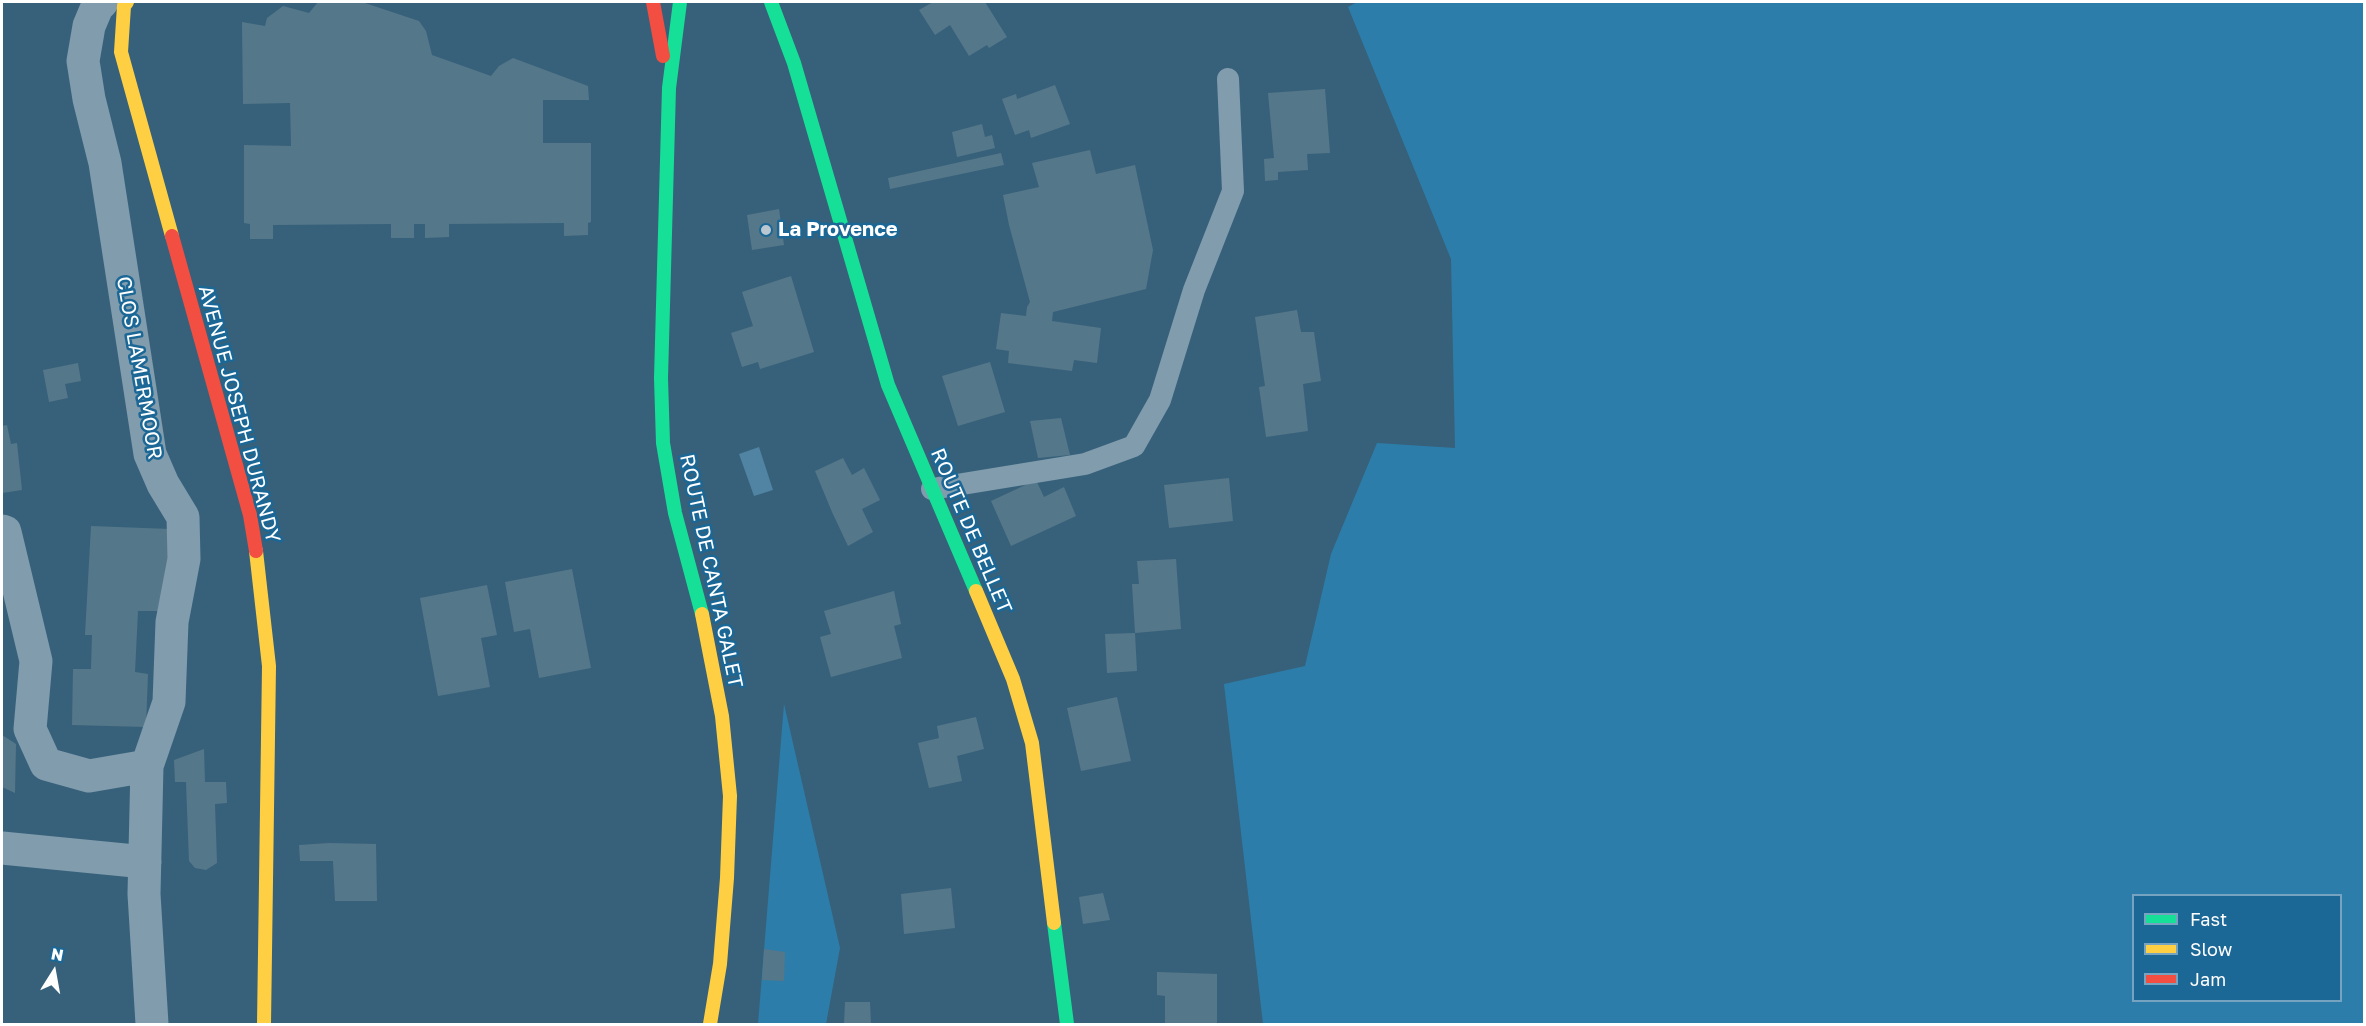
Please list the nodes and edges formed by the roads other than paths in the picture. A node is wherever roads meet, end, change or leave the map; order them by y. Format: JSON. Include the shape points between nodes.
{"nodes":[{"id":1,"x":102,"y":2,"type":"edge"},
{"id":2,"x":127,"y":2,"type":"edge"},
{"id":3,"x":653,"y":2,"type":"edge"},
{"id":4,"x":680,"y":2,"type":"edge"},
{"id":5,"x":771,"y":2,"type":"edge"},
{"id":6,"x":758,"y":10,"type":"dead end"},
{"id":7,"x":794,"y":63,"type":"junction"},
{"id":8,"x":1228,"y":79,"type":"dead end"},
{"id":9,"x":669,"y":88,"type":"junction"},
{"id":10,"x":932,"y":489,"type":"junction"},
{"id":11,"x":2,"y":531,"type":"edge"},
{"id":12,"x":147,"y":766,"type":"junction"},
{"id":13,"x":2,"y":848,"type":"edge"},
{"id":14,"x":145,"y":862,"type":"junction"},
{"id":15,"x":152,"y":1024,"type":"edge"},
{"id":16,"x":264,"y":1024,"type":"edge"},
{"id":17,"x":710,"y":1024,"type":"edge"},
{"id":18,"x":1067,"y":1024,"type":"edge"}],
"edges":[{"from":1,"to":12,"type":"street","name":"CLOS LAMERMOOR","via":[[89,26],[83,61],[105,163],[150,454],[183,517],[184,559],[172,621],[169,702]]},
{"from":2,"to":16,"type":"street","name":"AVENUE JOSEPH DURANDY","via":[[121,52],[250,516],[261,581],[270,666]]},
{"from":3,"to":9,"type":"street","name":"ROUTE DE CANTA GALET"},
{"from":4,"to":9,"type":"street","name":"ROUTE DE CANTA GALET"},
{"from":5,"to":7,"type":"street","name":"ROUTE DE BELLET"},
{"from":6,"to":7,"type":"street","name":"ROUTE DE BELLET"},
{"from":7,"to":10,"type":"street","name":"ROUTE DE BELLET","via":[[888,385]]},
{"from":8,"to":10,"type":"lane","via":[[1233,190],[1194,290],[1160,400],[1134,446],[1085,464]]},
{"from":9,"to":17,"type":"street","name":"ROUTE DE CANTA GALET","via":[[661,378],[663,443],[675,513],[708,637],[722,716],[730,796],[720,964]]},
{"from":10,"to":18,"type":"street","name":"ROUTE DE BELLET","via":[[1012,679],[1032,743]]},
{"from":11,"to":12,"type":"street","via":[[36,661],[30,729],[46,764],[89,776]]},
{"from":12,"to":14,"type":"street","name":"CLOS LAMERMOOR"},
{"from":13,"to":14,"type":"street"},
{"from":14,"to":15,"type":"street","name":"CLOS LAMERMOOR"}]}
